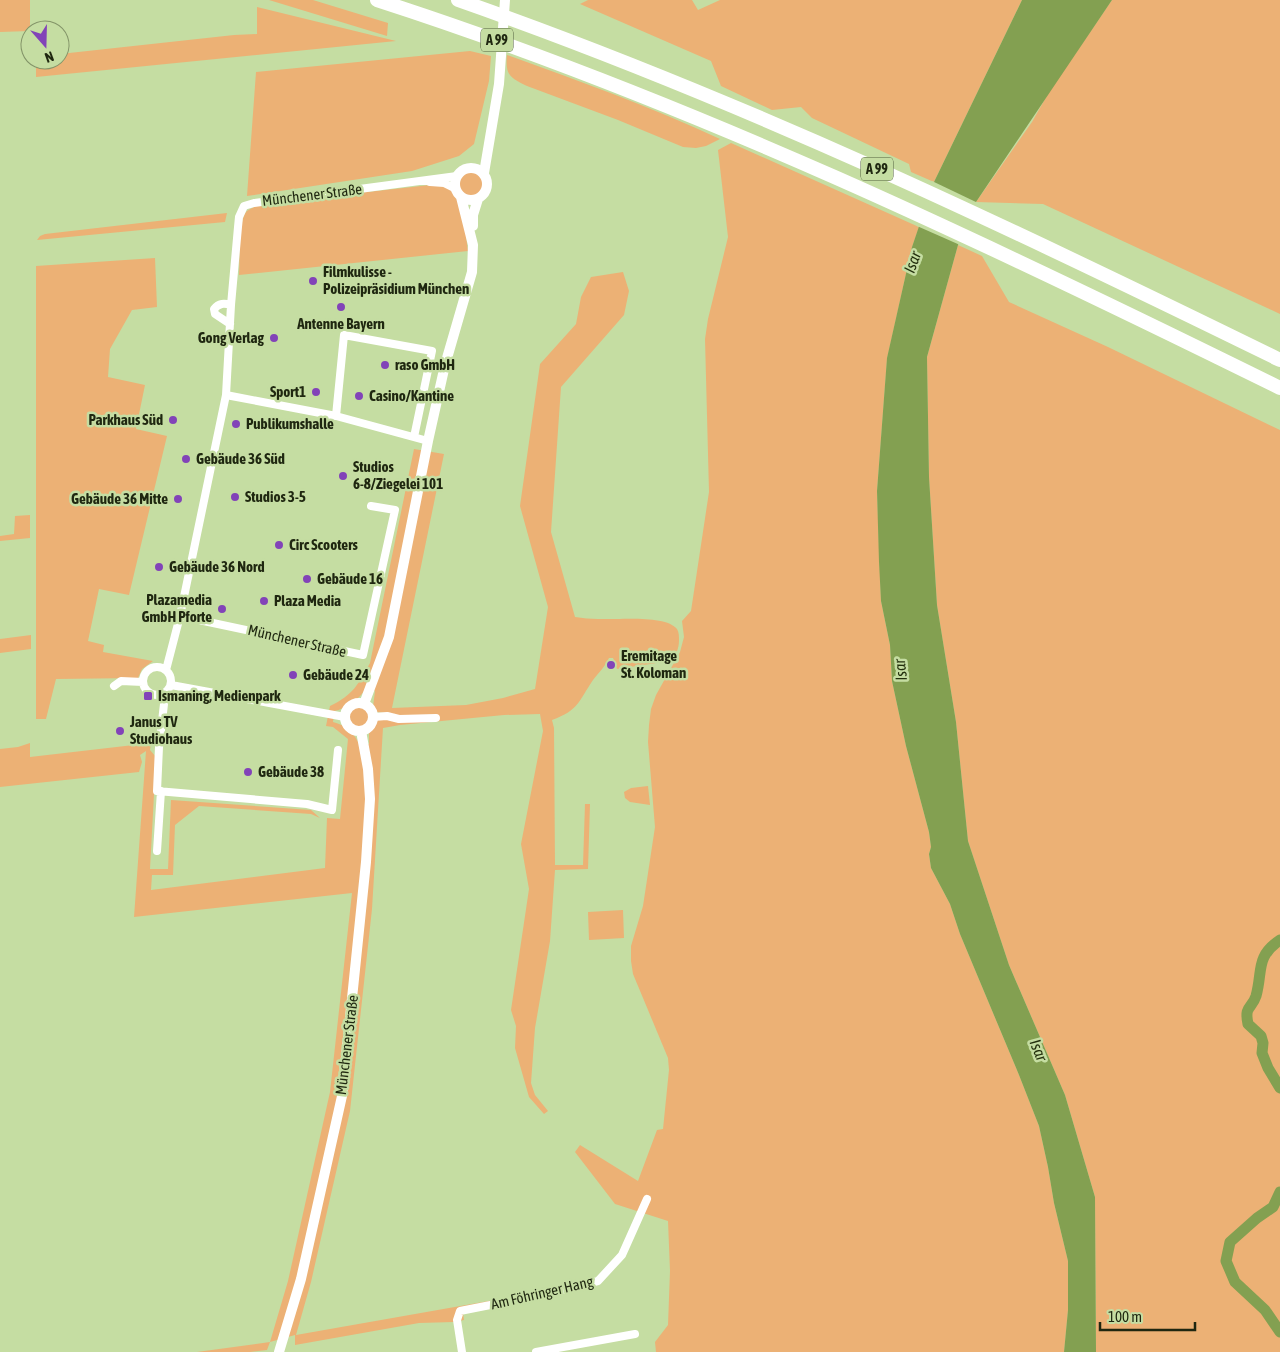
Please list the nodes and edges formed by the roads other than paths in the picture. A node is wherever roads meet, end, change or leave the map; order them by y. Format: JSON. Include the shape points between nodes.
{"nodes":[{"id":1,"x":377,"y":0,"type":"edge"},
{"id":2,"x":458,"y":0,"type":"edge"},
{"id":3,"x":505,"y":0,"type":"edge"},
{"id":4,"x":488,"y":143,"type":"junction"},
{"id":5,"x":469,"y":168,"type":"junction"},
{"id":6,"x":484,"y":173,"type":"junction"},
{"id":7,"x":457,"y":176,"type":"junction"},
{"id":8,"x":421,"y":182,"type":"junction"},
{"id":9,"x":459,"y":193,"type":"junction"},
{"id":10,"x":478,"y":198,"type":"junction"},
{"id":11,"x":472,"y":239,"type":"junction"},
{"id":12,"x":231,"y":305,"type":"junction"},
{"id":13,"x":230,"y":324,"type":"junction"},
{"id":14,"x":1280,"y":360,"type":"edge"},
{"id":15,"x":1280,"y":388,"type":"edge"},
{"id":16,"x":226,"y":395,"type":"junction"},
{"id":17,"x":336,"y":416,"type":"junction"},
{"id":18,"x":414,"y":437,"type":"junction"},
{"id":19,"x":428,"y":441,"type":"junction"},
{"id":20,"x":371,"y":506,"type":"dead end"},
{"id":21,"x":180,"y":616,"type":"junction"},
{"id":22,"x":166,"y":670,"type":"junction"},
{"id":23,"x":143,"y":682,"type":"junction"},
{"id":24,"x":171,"y":685,"type":"junction"},
{"id":25,"x":114,"y":686,"type":"dead end"},
{"id":26,"x":163,"y":694,"type":"junction"},
{"id":27,"x":364,"y":704,"type":"junction"},
{"id":28,"x":345,"y":717,"type":"junction"},
{"id":29,"x":373,"y":717,"type":"junction"},
{"id":30,"x":436,"y":718,"type":"dead end"},
{"id":31,"x":361,"y":731,"type":"junction"},
{"id":32,"x":338,"y":750,"type":"dead end"},
{"id":33,"x":161,"y":791,"type":"junction"},
{"id":34,"x":157,"y":851,"type":"dead end"},
{"id":35,"x":647,"y":1199,"type":"dead end"},
{"id":36,"x":635,"y":1334,"type":"dead end"},
{"id":37,"x":279,"y":1352,"type":"edge"},
{"id":38,"x":462,"y":1352,"type":"edge"},
{"id":39,"x":536,"y":1352,"type":"edge"}],
"edges":[{"from":1,"to":15,"type":"highway","number":"A 99","via":[[543,57],[713,124],[1021,261]]},
{"from":2,"to":14,"type":"highway","number":"A 99","via":[[723,101],[874,167]]},
{"from":3,"to":4,"type":"main road","via":[[500,84]]},
{"from":4,"to":5,"type":"main road"},
{"from":4,"to":6,"type":"main road"},
{"from":5,"to":6,"type":"main road","via":[[480,169]]},
{"from":5,"to":7,"type":"main road"},
{"from":6,"to":10,"type":"main road","via":[[487,187]]},
{"from":7,"to":8,"type":"street","name":"Münchener Straße"},
{"from":7,"to":9,"type":"main road"},
{"from":8,"to":9,"type":"street","name":"Münchener Straße","via":[[444,184]]},
{"from":8,"to":12,"type":"street","name":"Münchener Straße","via":[[244,206],[239,216]]},
{"from":9,"to":10,"type":"main road","via":[[470,200]]},
{"from":9,"to":11,"type":"main road"},
{"from":10,"to":11,"type":"main road"},
{"from":11,"to":19,"type":"main road","via":[[472,272],[445,365]]},
{"from":12,"to":13,"type":"street","name":"Münchener Straße"},
{"from":12,"to":13,"type":"street","via":[[223,303],[214,309],[215,314]]},
{"from":13,"to":16,"type":"street","name":"Münchener Straße"},
{"from":16,"to":17,"type":"street"},
{"from":16,"to":21,"type":"street","name":"Münchener Straße"},
{"from":17,"to":18,"type":"street"},
{"from":17,"to":18,"type":"street","via":[[344,335],[432,351]]},
{"from":18,"to":19,"type":"street"},
{"from":19,"to":27,"type":"main road","via":[[389,637]]},
{"from":20,"to":21,"type":"street","name":"Münchener Straße","via":[[395,510],[362,655]]},
{"from":21,"to":22,"type":"street","name":"Münchener Straße"},
{"from":22,"to":23,"type":"street","via":[[153,668],[145,674]]},
{"from":22,"to":24,"type":"street"},
{"from":23,"to":25,"type":"street","via":[[121,682]]},
{"from":23,"to":26,"type":"street","via":[[150,693]]},
{"from":24,"to":26,"type":"street"},
{"from":24,"to":28,"type":"street"},
{"from":26,"to":33,"type":"street","via":[[157,791]]},
{"from":27,"to":28,"type":"main road","via":[[350,706]]},
{"from":27,"to":29,"type":"main road"},
{"from":28,"to":31,"type":"main road","via":[[350,728]]},
{"from":29,"to":30,"type":"street"},
{"from":29,"to":31,"type":"main road","via":[[370,726]]},
{"from":31,"to":37,"type":"main road","name":"Münchener Straße","via":[[369,784],[367,853],[342,1096],[301,1279]]},
{"from":32,"to":33,"type":"street","via":[[332,810],[307,804]]},
{"from":33,"to":34,"type":"street"},
{"from":35,"to":38,"type":"street","name":"Am Föhringer Hang","via":[[622,1255],[598,1281],[460,1311],[457,1320]]},
{"from":36,"to":39,"type":"street"}]}
